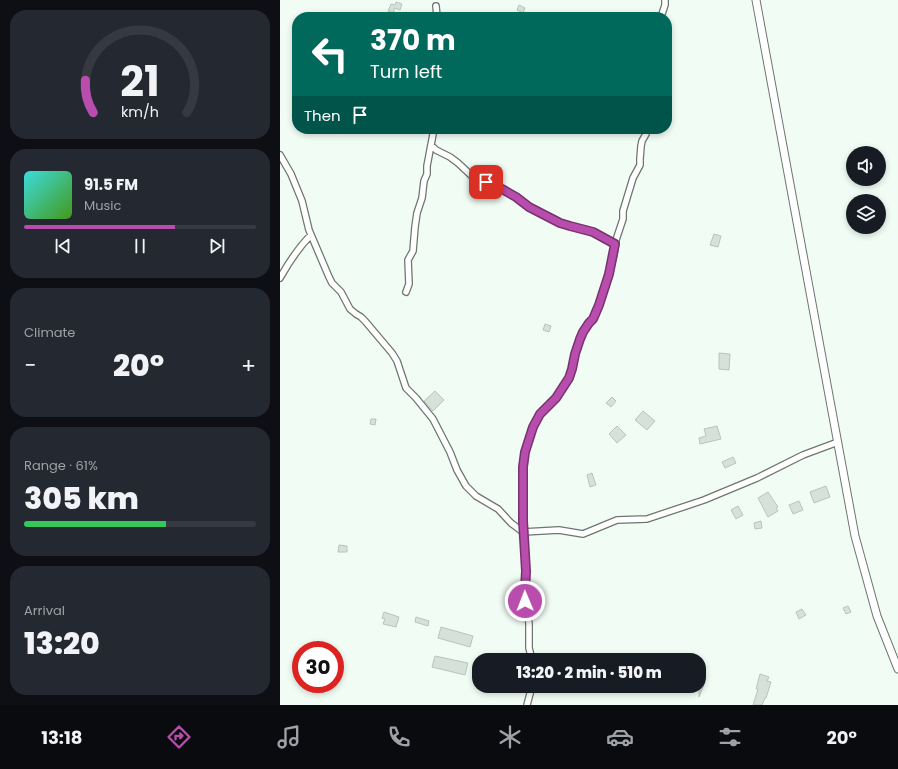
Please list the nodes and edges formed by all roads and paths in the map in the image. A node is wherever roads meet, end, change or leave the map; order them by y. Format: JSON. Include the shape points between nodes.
{"nodes":[{"id":1,"x":665,"y":0,"type":"edge"},
{"id":2,"x":756,"y":0,"type":"edge"},
{"id":3,"x":436,"y":6,"type":"dead end"},
{"id":4,"x":437,"y":12,"type":"edge"},
{"id":5,"x":663,"y":12,"type":"edge"},
{"id":6,"x":433,"y":134,"type":"edge"},
{"id":7,"x":646,"y":134,"type":"edge"},
{"id":8,"x":431,"y":145,"type":"junction"},
{"id":9,"x":280,"y":156,"type":"edge"},
{"id":10,"x":311,"y":235,"type":"junction"},
{"id":11,"x":615,"y":244,"type":"junction"},
{"id":12,"x":280,"y":278,"type":"edge"},
{"id":13,"x":406,"y":292,"type":"dead end"},
{"id":14,"x":838,"y":442,"type":"junction"},
{"id":15,"x":523,"y":532,"type":"junction"},
{"id":16,"x":531,"y":653,"type":"edge"},
{"id":17,"x":898,"y":669,"type":"edge"},
{"id":18,"x":530,"y":693,"type":"edge"},
{"id":19,"x":527,"y":705,"type":"edge"}],
"edges":[{"from":1,"to":5,"type":"street"},
{"from":2,"to":14,"type":"street"},
{"from":3,"to":4,"type":"street"},
{"from":6,"to":8,"type":"street"},
{"from":7,"to":11,"type":"street","via":[[641,146],[640,165],[633,178]]},
{"from":8,"to":11,"type":"street","via":[[474,177],[502,189],[529,207],[560,223],[593,232]]},
{"from":8,"to":13,"type":"street","via":[[414,227],[413,251],[408,260],[409,284]]},
{"from":9,"to":10,"type":"street","via":[[291,174],[302,202]]},
{"from":10,"to":12,"type":"street","via":[[300,246]]},
{"from":10,"to":15,"type":"street","via":[[332,283],[341,292],[350,309],[365,320],[392,353],[406,388],[433,419],[466,486],[476,496],[498,509],[510,523]]},
{"from":11,"to":15,"type":"street","via":[[599,305],[580,339],[569,378],[556,398],[540,414],[525,452]]},
{"from":14,"to":15,"type":"street","via":[[704,500],[647,519],[617,520],[583,534],[559,530]]},
{"from":14,"to":17,"type":"street","via":[[857,543],[877,616]]},
{"from":15,"to":16,"type":"street","via":[[526,563],[525,601]]},
{"from":18,"to":19,"type":"street"}]}
